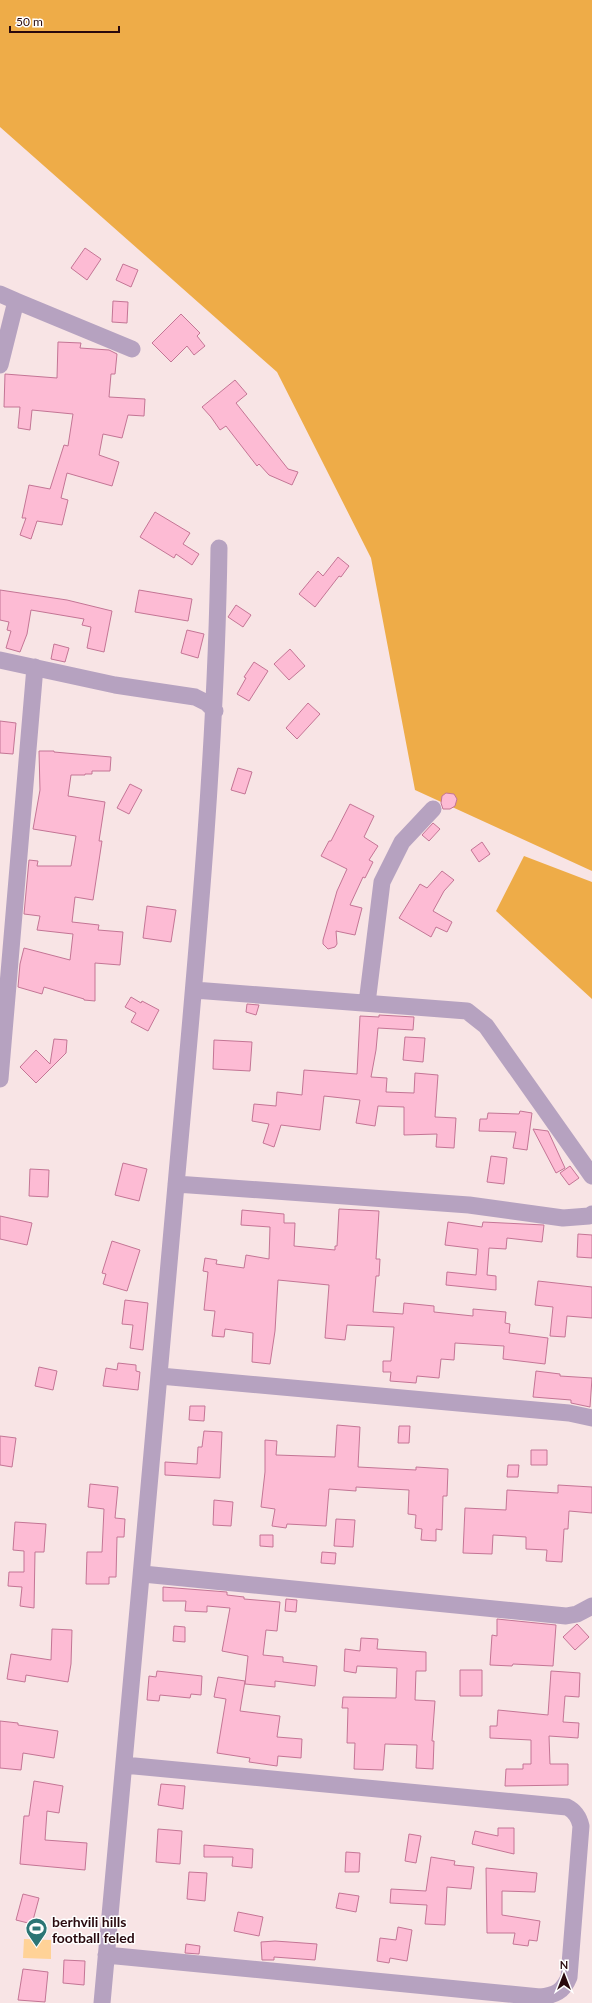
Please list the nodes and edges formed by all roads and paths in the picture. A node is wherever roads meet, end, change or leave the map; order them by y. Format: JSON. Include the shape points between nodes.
{"nodes":[{"id":1,"x":0,"y":294,"type":"edge"},
{"id":2,"x":16,"y":302,"type":"junction"},
{"id":3,"x":132,"y":349,"type":"dead end"},
{"id":4,"x":0,"y":365,"type":"edge"},
{"id":5,"x":219,"y":548,"type":"dead end"},
{"id":6,"x":0,"y":660,"type":"edge"},
{"id":7,"x":35,"y":667,"type":"junction"},
{"id":8,"x":215,"y":711,"type":"junction"},
{"id":9,"x":433,"y":809,"type":"dead end"},
{"id":10,"x":194,"y":990,"type":"junction"},
{"id":11,"x":367,"y":1003,"type":"junction"},
{"id":12,"x":0,"y":1079,"type":"edge"},
{"id":13,"x":592,"y":1176,"type":"edge"},
{"id":14,"x":176,"y":1184,"type":"junction"},
{"id":15,"x":592,"y":1214,"type":"edge"},
{"id":16,"x":160,"y":1376,"type":"junction"},
{"id":17,"x":592,"y":1418,"type":"edge"},
{"id":18,"x":142,"y":1574,"type":"junction"},
{"id":19,"x":592,"y":1606,"type":"edge"},
{"id":20,"x":124,"y":1765,"type":"junction"},
{"id":21,"x":106,"y":1955,"type":"junction"},
{"id":22,"x":102,"y":2003,"type":"edge"}],
"edges":[{"from":1,"to":2,"type":"street"},
{"from":2,"to":3,"type":"street"},
{"from":2,"to":4,"type":"street"},
{"from":5,"to":8,"type":"street"},
{"from":6,"to":7,"type":"street"},
{"from":7,"to":8,"type":"street","via":[[115,685],[195,697]]},
{"from":7,"to":12,"type":"street"},
{"from":8,"to":10,"type":"street"},
{"from":9,"to":11,"type":"street","via":[[402,842],[382,882]]},
{"from":10,"to":11,"type":"street"},
{"from":10,"to":14,"type":"street"},
{"from":11,"to":13,"type":"street","via":[[467,1011],[486,1026]]},
{"from":14,"to":15,"type":"street","via":[[470,1205],[563,1218]]},
{"from":14,"to":16,"type":"street"},
{"from":16,"to":17,"type":"street","via":[[569,1413]]},
{"from":16,"to":18,"type":"street"},
{"from":18,"to":19,"type":"street","via":[[566,1616],[577,1614]]},
{"from":18,"to":20,"type":"street"},
{"from":20,"to":21,"type":"street"},
{"from":20,"to":21,"type":"street","via":[[567,1807],[579,1818],[581,1826],[569,1977],[560,1992],[540,1997]]},
{"from":21,"to":22,"type":"street"}]}
